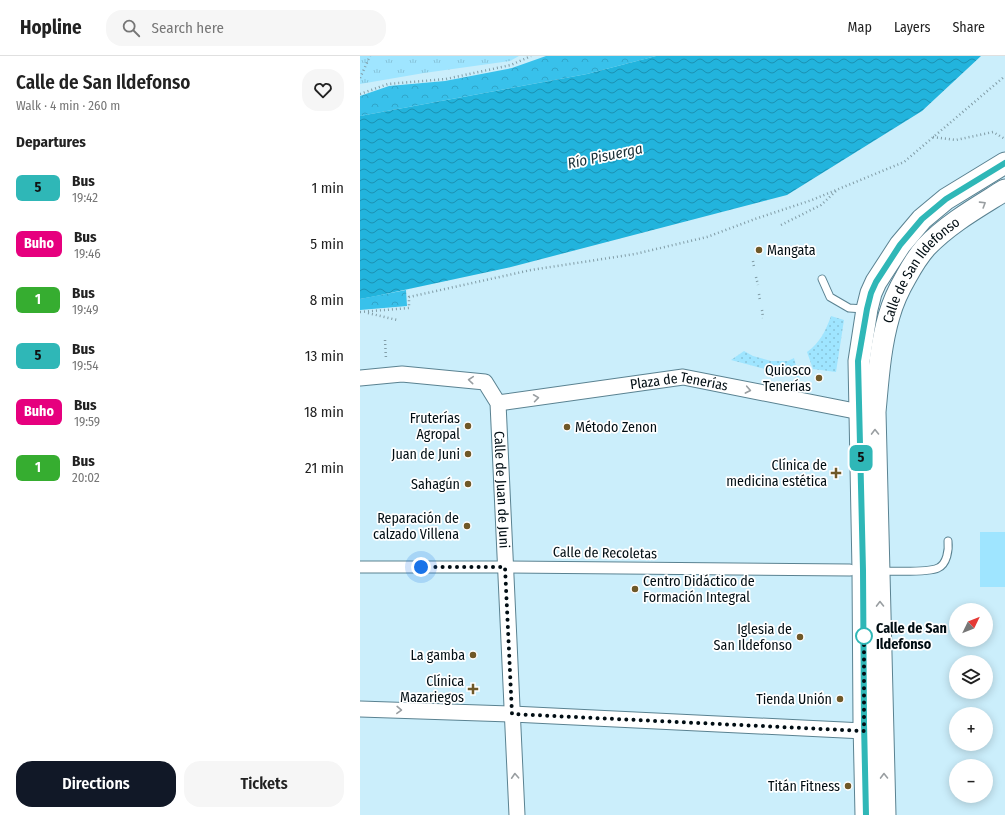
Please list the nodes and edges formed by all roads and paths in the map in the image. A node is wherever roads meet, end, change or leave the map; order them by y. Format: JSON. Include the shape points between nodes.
{"nodes":[{"id":1,"x":370,"y":56,"type":"edge"},
{"id":2,"x":531,"y":56,"type":"edge"},
{"id":3,"x":1005,"y":76,"type":"edge"},
{"id":4,"x":360,"y":78,"type":"edge"},
{"id":5,"x":360,"y":94,"type":"edge"},
{"id":6,"x":933,"y":137,"type":"junction"},
{"id":7,"x":1005,"y":139,"type":"edge"},
{"id":8,"x":1005,"y":163,"type":"edge"},
{"id":9,"x":839,"y":189,"type":"junction"},
{"id":10,"x":1005,"y":190,"type":"edge"},
{"id":11,"x":781,"y":225,"type":"dead end"},
{"id":12,"x":753,"y":261,"type":"dead end"},
{"id":13,"x":754,"y":267,"type":"dead end"},
{"id":14,"x":756,"y":277,"type":"dead end"},
{"id":15,"x":822,"y":279,"type":"dead end"},
{"id":16,"x":758,"y":285,"type":"dead end"},
{"id":17,"x":759,"y":294,"type":"dead end"},
{"id":18,"x":760,"y":301,"type":"dead end"},
{"id":19,"x":867,"y":309,"type":"junction"},
{"id":20,"x":762,"y":310,"type":"dead end"},
{"id":21,"x":360,"y":312,"type":"edge"},
{"id":22,"x":365,"y":312,"type":"junction"},
{"id":23,"x":763,"y":318,"type":"dead end"},
{"id":24,"x":397,"y":320,"type":"dead end"},
{"id":25,"x":385,"y":340,"type":"dead end"},
{"id":26,"x":387,"y":364,"type":"dead end"},
{"id":27,"x":360,"y":378,"type":"edge"},
{"id":28,"x":878,"y":379,"type":"junction"},
{"id":29,"x":498,"y":403,"type":"junction"},
{"id":30,"x":860,"y":412,"type":"junction"},
{"id":31,"x":948,"y":541,"type":"dead end"},
{"id":32,"x":360,"y":567,"type":"edge"},
{"id":33,"x":505,"y":567,"type":"junction"},
{"id":34,"x":864,"y":570,"type":"junction"},
{"id":35,"x":360,"y":709,"type":"edge"},
{"id":36,"x":512,"y":714,"type":"junction"},
{"id":37,"x":864,"y":731,"type":"junction"},
{"id":38,"x":517,"y":815,"type":"edge"},
{"id":39,"x":866,"y":815,"type":"edge"},
{"id":40,"x":885,"y":815,"type":"edge"}],
"edges":[{"from":1,"to":4,"type":"path"},
{"from":2,"to":5,"type":"path","via":[[511,65],[446,79],[388,84]]},
{"from":3,"to":6,"type":"path"},
{"from":6,"to":7,"type":"path","via":[[956,140],[993,132]]},
{"from":6,"to":9,"type":"path","via":[[904,162]]},
{"from":8,"to":19,"type":"main road","name":"Calle de San Ildefonso","via":[[946,199],[922,219],[900,245],[876,282]]},
{"from":9,"to":11,"type":"path","via":[[821,205]]},
{"from":9,"to":22,"type":"path","via":[[707,237],[635,254],[531,270],[409,297],[409,308]]},
{"from":28,"to":10,"type":"main road","name":"Calle de San Ildefonso","one_way":true,"via":[[889,315],[914,262],[947,228]]},
{"from":12,"to":13,"type":"path"},
{"from":14,"to":16,"type":"path"},
{"from":15,"to":19,"type":"lane","via":[[830,297],[849,308]]},
{"from":17,"to":18,"type":"path"},
{"from":19,"to":30,"type":"main road","name":"Calle de San Ildefonso","via":[[858,361]]},
{"from":20,"to":23,"type":"path"},
{"from":21,"to":22,"type":"path"},
{"from":22,"to":24,"type":"path"},
{"from":25,"to":26,"type":"path"},
{"from":29,"to":27,"type":"street","one_way":true,"via":[[485,382],[402,374]]},
{"from":28,"to":30,"type":"street","name":"Calle de San Ildefonso"},
{"from":34,"to":28,"type":"main road","name":"Calle de San Ildefonso","one_way":true},
{"from":29,"to":30,"type":"street","name":"Plaza de Tenerías","one_way":true,"via":[[683,377]]},
{"from":29,"to":33,"type":"street","name":"Calle de Juan de Juni"},
{"from":30,"to":34,"type":"main road","name":"Calle de San Ildefonso"},
{"from":31,"to":34,"type":"lane","via":[[949,548],[945,561],[938,568],[918,571]]},
{"from":32,"to":33,"type":"street","name":"Calle de Recoletas"},
{"from":33,"to":34,"type":"street","name":"Calle de Recoletas"},
{"from":33,"to":36,"type":"street","name":"Calle de Juan de Juni"},
{"from":34,"to":37,"type":"main road","name":"Calle de San Ildefonso"},
{"from":40,"to":34,"type":"main road","name":"Calle de San Ildefonso","one_way":true},
{"from":35,"to":36,"type":"street","one_way":true},
{"from":36,"to":37,"type":"street"},
{"from":38,"to":36,"type":"street","name":"Calle de Juan de Juni","one_way":true},
{"from":37,"to":39,"type":"main road","name":"Calle de San Ildefonso"}]}
